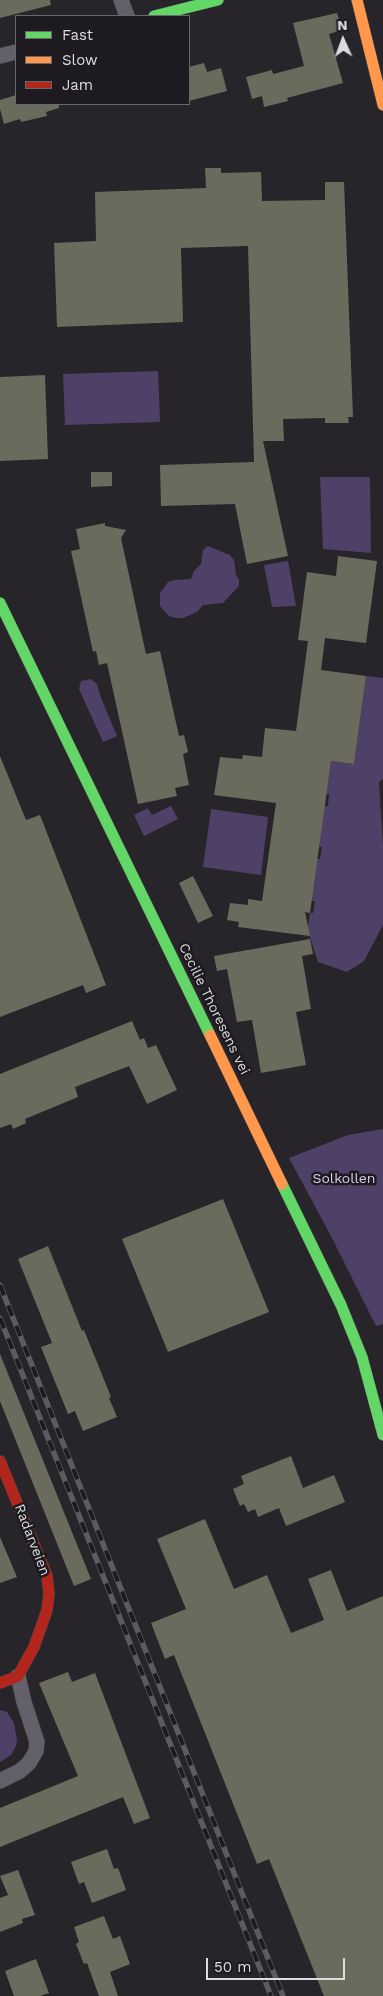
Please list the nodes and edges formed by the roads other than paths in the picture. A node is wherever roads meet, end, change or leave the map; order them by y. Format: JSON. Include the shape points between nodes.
{"nodes":[{"id":1,"x":121,"y":0,"type":"edge"},
{"id":2,"x":218,"y":0,"type":"edge"},
{"id":3,"x":357,"y":0,"type":"edge"},
{"id":4,"x":127,"y":15,"type":"edge"},
{"id":5,"x":158,"y":15,"type":"edge"},
{"id":6,"x":15,"y":52,"type":"edge"},
{"id":7,"x":0,"y":56,"type":"edge"},
{"id":8,"x":383,"y":106,"type":"edge"},
{"id":9,"x":0,"y":603,"type":"edge"},
{"id":10,"x":383,"y":1435,"type":"edge"},
{"id":11,"x":0,"y":1461,"type":"edge"},
{"id":12,"x":18,"y":1676,"type":"junction"},
{"id":13,"x":0,"y":1683,"type":"edge"},
{"id":14,"x":0,"y":1781,"type":"edge"}],
"edges":[{"from":1,"to":4,"type":"street"},
{"from":2,"to":5,"type":"street"},
{"from":3,"to":8,"type":"street"},
{"from":6,"to":7,"type":"street"},
{"from":9,"to":10,"type":"street","name":"Cecilie Thoresens vei","via":[[341,1305],[362,1357]]},
{"from":11,"to":12,"type":"street","name":"Radarveien","via":[[47,1576],[49,1594],[34,1647]]},
{"from":12,"to":13,"type":"street"},
{"from":12,"to":14,"type":"street","via":[[37,1742],[36,1751],[20,1771]]}]}
